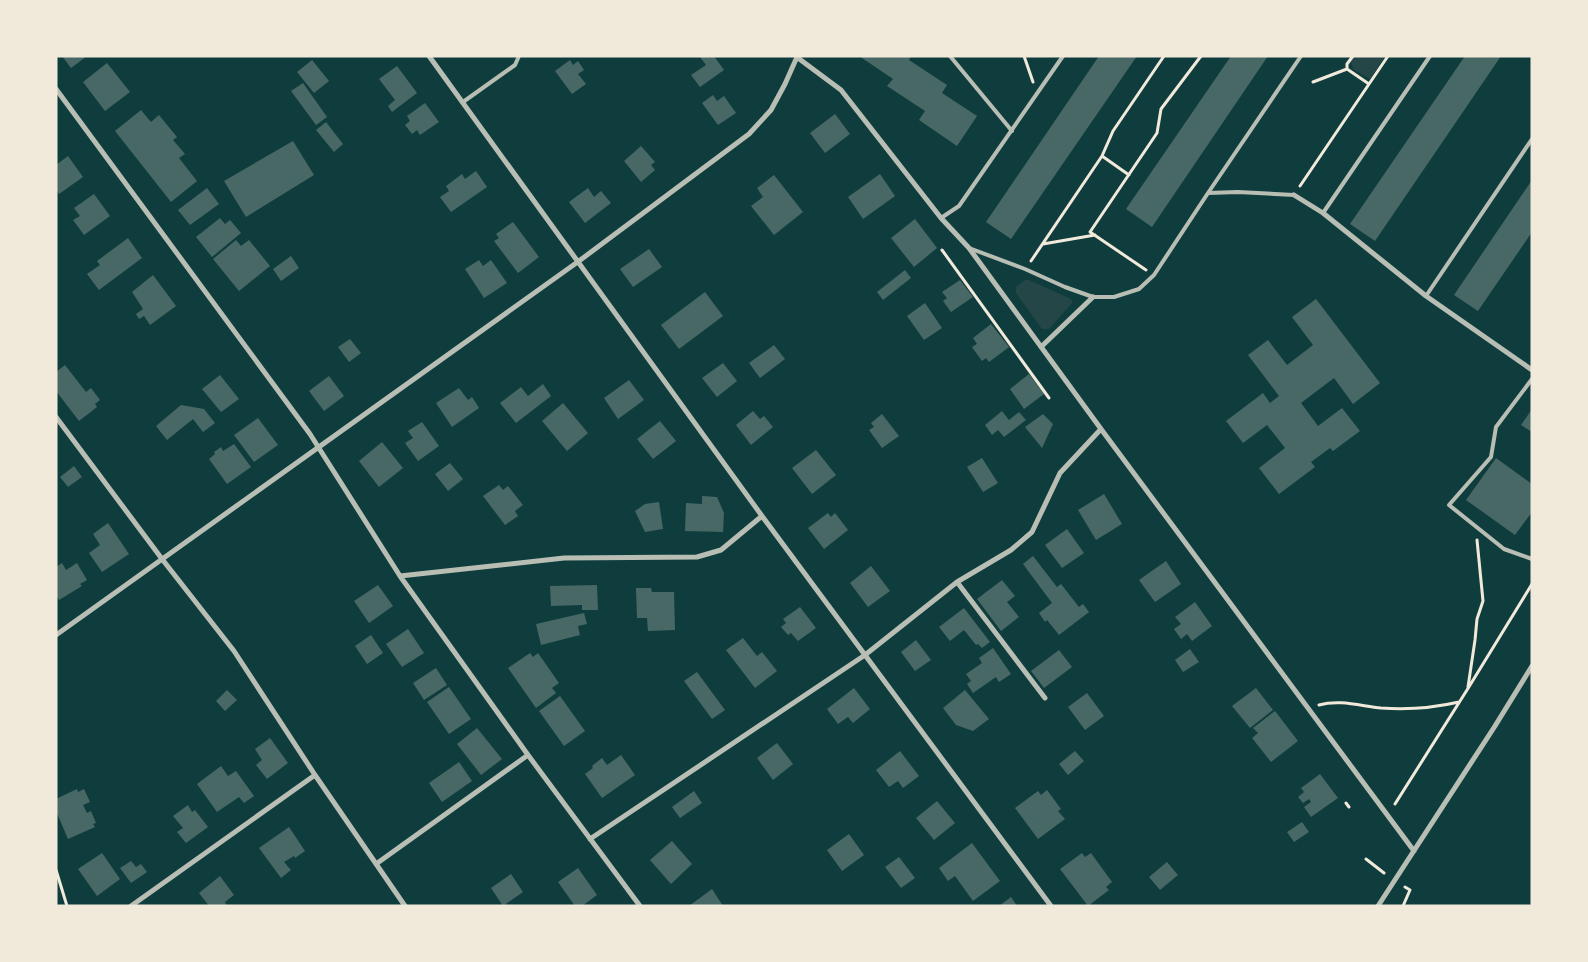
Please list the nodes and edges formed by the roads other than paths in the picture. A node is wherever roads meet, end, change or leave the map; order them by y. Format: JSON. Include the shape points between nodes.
{"nodes":[{"id":1,"x":429,"y":56,"type":"edge"},
{"id":2,"x":519,"y":56,"type":"edge"},
{"id":3,"x":950,"y":56,"type":"edge"},
{"id":4,"x":1063,"y":56,"type":"edge"},
{"id":5,"x":1301,"y":56,"type":"edge"},
{"id":6,"x":1430,"y":56,"type":"edge"},
{"id":7,"x":797,"y":57,"type":"edge"},
{"id":8,"x":56,"y":89,"type":"edge"},
{"id":9,"x":463,"y":102,"type":"junction"},
{"id":10,"x":1012,"y":131,"type":"junction"},
{"id":11,"x":1532,"y":140,"type":"edge"},
{"id":12,"x":1208,"y":193,"type":"junction"},
{"id":13,"x":1294,"y":195,"type":"joint"},
{"id":14,"x":1323,"y":213,"type":"junction"},
{"id":15,"x":941,"y":218,"type":"junction"},
{"id":16,"x":969,"y":248,"type":"junction"},
{"id":17,"x":579,"y":261,"type":"junction"},
{"id":18,"x":1426,"y":296,"type":"junction"},
{"id":19,"x":1093,"y":297,"type":"junction"},
{"id":20,"x":1041,"y":347,"type":"junction"},
{"id":21,"x":1532,"y":370,"type":"edge"},
{"id":22,"x":1532,"y":379,"type":"edge"},
{"id":23,"x":56,"y":417,"type":"edge"},
{"id":24,"x":1100,"y":429,"type":"junction"},
{"id":25,"x":318,"y":448,"type":"junction"},
{"id":26,"x":762,"y":516,"type":"junction"},
{"id":27,"x":162,"y":559,"type":"junction"},
{"id":28,"x":1532,"y":559,"type":"edge"},
{"id":29,"x":400,"y":576,"type":"junction"},
{"id":30,"x":957,"y":582,"type":"junction"},
{"id":31,"x":56,"y":634,"type":"edge"},
{"id":32,"x":864,"y":655,"type":"junction"},
{"id":33,"x":1532,"y":666,"type":"edge"},
{"id":34,"x":1045,"y":698,"type":"dead end"},
{"id":35,"x":528,"y":755,"type":"junction"},
{"id":36,"x":314,"y":775,"type":"junction"},
{"id":37,"x":590,"y":838,"type":"junction"},
{"id":38,"x":1414,"y":851,"type":"junction"},
{"id":39,"x":376,"y":864,"type":"junction"},
{"id":40,"x":131,"y":906,"type":"edge"},
{"id":41,"x":405,"y":906,"type":"edge"},
{"id":42,"x":640,"y":906,"type":"edge"},
{"id":43,"x":1051,"y":906,"type":"edge"},
{"id":44,"x":1378,"y":906,"type":"edge"}],
"edges":[{"from":1,"to":9,"type":"street"},
{"from":2,"to":9,"type":"lane","via":[[516,65]]},
{"from":3,"to":10,"type":"lane"},
{"from":4,"to":10,"type":"lane"},
{"from":5,"to":12,"type":"lane"},
{"from":6,"to":14,"type":"lane"},
{"from":7,"to":15,"type":"street","via":[[842,90]]},
{"from":7,"to":17,"type":"street","via":[[771,110],[749,134]]},
{"from":8,"to":25,"type":"street"},
{"from":9,"to":17,"type":"street"},
{"from":10,"to":15,"type":"lane","via":[[959,206]]},
{"from":11,"to":18,"type":"lane"},
{"from":12,"to":13,"type":"lane"},
{"from":12,"to":19,"type":"lane","via":[[1154,275],[1139,289],[1114,297]]},
{"from":13,"to":14,"type":"street"},
{"from":14,"to":18,"type":"street"},
{"from":15,"to":16,"type":"street"},
{"from":16,"to":19,"type":"lane"},
{"from":16,"to":20,"type":"street"},
{"from":17,"to":25,"type":"street"},
{"from":17,"to":26,"type":"street"},
{"from":18,"to":21,"type":"street"},
{"from":19,"to":20,"type":"street"},
{"from":20,"to":24,"type":"street"},
{"from":22,"to":28,"type":"lane","via":[[1496,427],[1491,457],[1449,505],[1504,549]]},
{"from":23,"to":27,"type":"street"},
{"from":24,"to":30,"type":"street","via":[[1060,473],[1032,532],[1011,550]]},
{"from":24,"to":38,"type":"street"},
{"from":25,"to":27,"type":"street"},
{"from":25,"to":29,"type":"street"},
{"from":26,"to":29,"type":"street","via":[[721,550],[697,557],[564,558]]},
{"from":26,"to":32,"type":"street"},
{"from":27,"to":31,"type":"street"},
{"from":27,"to":36,"type":"street","via":[[234,651]]},
{"from":29,"to":35,"type":"street"},
{"from":30,"to":32,"type":"street"},
{"from":30,"to":34,"type":"street"},
{"from":32,"to":37,"type":"street"},
{"from":32,"to":43,"type":"street"},
{"from":33,"to":38,"type":"street"},
{"from":35,"to":37,"type":"street"},
{"from":35,"to":39,"type":"street"},
{"from":36,"to":39,"type":"street"},
{"from":36,"to":40,"type":"street"},
{"from":37,"to":42,"type":"street"},
{"from":38,"to":44,"type":"street"},
{"from":39,"to":41,"type":"street"}]}
